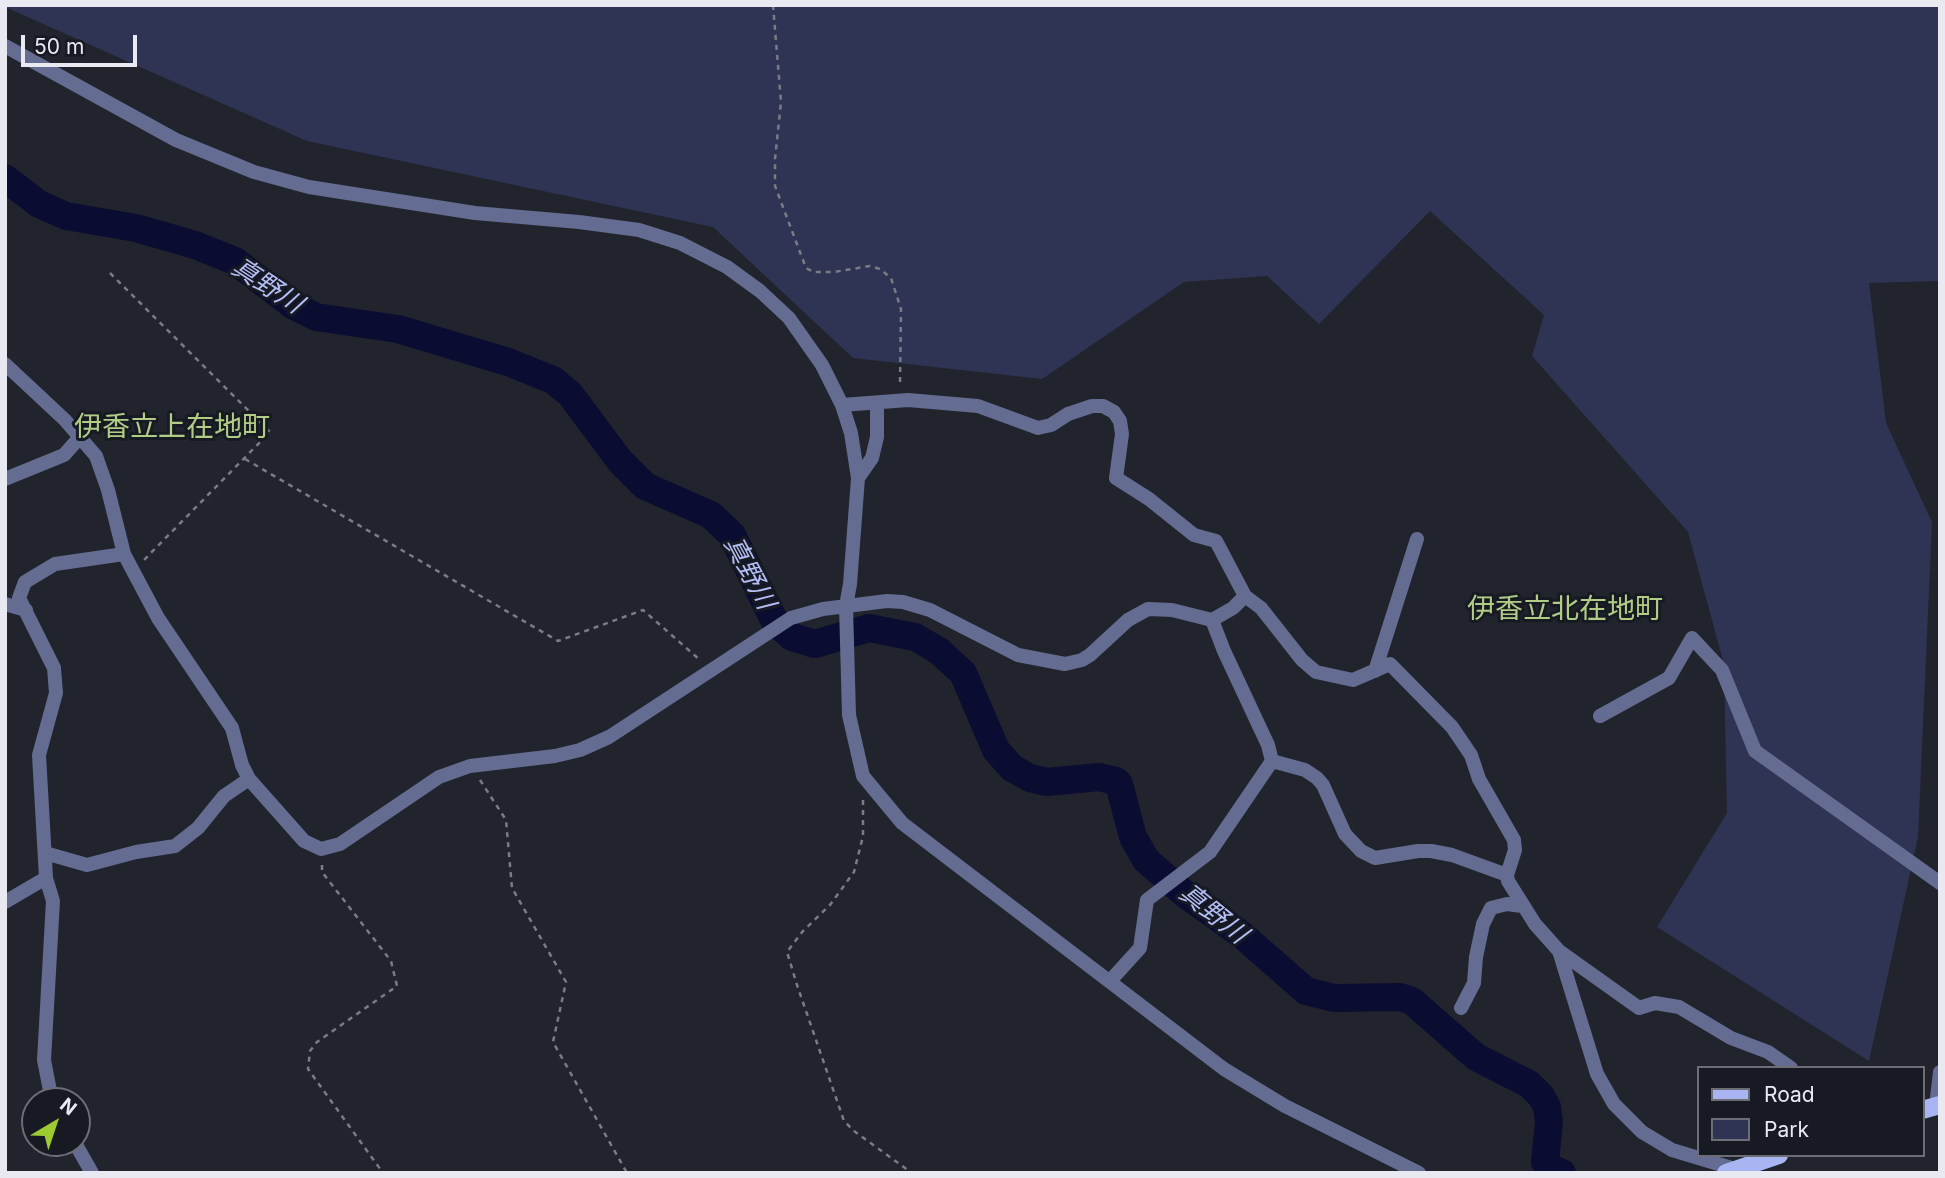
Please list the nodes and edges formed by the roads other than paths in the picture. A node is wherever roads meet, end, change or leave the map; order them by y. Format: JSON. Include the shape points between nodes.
{"nodes":[{"id":1,"x":5,"y":46,"type":"edge"},
{"id":2,"x":5,"y":364,"type":"edge"},
{"id":3,"x":877,"y":403,"type":"junction"},
{"id":4,"x":842,"y":405,"type":"junction"},
{"id":5,"x":80,"y":437,"type":"junction"},
{"id":6,"x":858,"y":478,"type":"junction"},
{"id":7,"x":5,"y":479,"type":"edge"},
{"id":8,"x":1417,"y":539,"type":"dead end"},
{"id":9,"x":124,"y":554,"type":"junction"},
{"id":10,"x":1245,"y":596,"type":"junction"},
{"id":11,"x":5,"y":604,"type":"edge"},
{"id":12,"x":846,"y":606,"type":"junction"},
{"id":13,"x":26,"y":610,"type":"junction"},
{"id":14,"x":1212,"y":620,"type":"junction"},
{"id":15,"x":1375,"y":671,"type":"junction"},
{"id":16,"x":1601,"y":716,"type":"dead end"},
{"id":17,"x":1272,"y":761,"type":"junction"},
{"id":18,"x":249,"y":779,"type":"junction"},
{"id":19,"x":46,"y":853,"type":"junction"},
{"id":20,"x":1507,"y":875,"type":"junction"},
{"id":21,"x":46,"y":878,"type":"junction"},
{"id":22,"x":1940,"y":883,"type":"edge"},
{"id":23,"x":5,"y":902,"type":"edge"},
{"id":24,"x":1522,"y":906,"type":"junction"},
{"id":25,"x":1559,"y":951,"type":"junction"},
{"id":26,"x":1110,"y":981,"type":"junction"},
{"id":27,"x":1461,"y":1008,"type":"dead end"},
{"id":28,"x":1788,"y":1066,"type":"edge"},
{"id":29,"x":1940,"y":1072,"type":"edge"},
{"id":30,"x":49,"y":1087,"type":"edge"},
{"id":31,"x":1933,"y":1107,"type":"edge"},
{"id":32,"x":83,"y":1157,"type":"edge"},
{"id":33,"x":1773,"y":1157,"type":"edge"},
{"id":34,"x":1731,"y":1171,"type":"edge"},
{"id":35,"x":92,"y":1173,"type":"edge"},
{"id":36,"x":1419,"y":1173,"type":"edge"}],
"edges":[{"from":1,"to":4,"type":"street","via":[[176,140],[254,172],[309,187],[475,213],[639,230],[680,243],[727,267],[789,318],[822,365]]},
{"from":2,"to":5,"type":"street"},
{"from":3,"to":4,"type":"street"},
{"from":3,"to":6,"type":"street","via":[[872,458]]},
{"from":3,"to":10,"type":"street","via":[[978,406],[1038,428],[1068,414],[1103,406],[1120,421],[1116,478],[1194,535],[1216,541]]},
{"from":4,"to":6,"type":"street"},
{"from":5,"to":7,"type":"street","via":[[64,455]]},
{"from":5,"to":9,"type":"street","via":[[96,456]]},
{"from":6,"to":12,"type":"street"},
{"from":8,"to":15,"type":"street"},
{"from":9,"to":13,"type":"street","via":[[55,564],[25,582],[19,598]]},
{"from":9,"to":18,"type":"street","via":[[158,618],[232,728]]},
{"from":10,"to":14,"type":"street"},
{"from":10,"to":15,"type":"street","via":[[1261,607],[1316,672],[1353,680]]},
{"from":11,"to":13,"type":"street"},
{"from":12,"to":14,"type":"street","via":[[887,601],[912,604],[943,615],[1018,655],[1065,664],[1090,655],[1141,611],[1172,610]]},
{"from":12,"to":18,"type":"street","via":[[791,618],[609,737],[580,750],[470,766],[439,777],[340,844],[321,849],[303,841]]},
{"from":12,"to":26,"type":"street","via":[[849,715],[863,776],[902,823]]},
{"from":13,"to":19,"type":"street","via":[[54,668],[56,693],[39,755]]},
{"from":14,"to":17,"type":"street"},
{"from":15,"to":20,"type":"street","via":[[1390,664],[1452,727],[1471,755],[1479,779],[1514,840]]},
{"from":16,"to":22,"type":"street","via":[[1669,678],[1692,638],[1722,670],[1755,751]]},
{"from":17,"to":20,"type":"street","via":[[1317,778],[1345,834],[1371,858],[1431,851]]},
{"from":17,"to":26,"type":"street","via":[[1210,852],[1147,900],[1140,948]]},
{"from":18,"to":19,"type":"street","via":[[224,796],[198,828],[175,846],[86,864]]},
{"from":19,"to":21,"type":"street"},
{"from":20,"to":24,"type":"street"},
{"from":21,"to":23,"type":"street"},
{"from":21,"to":30,"type":"street","via":[[53,901],[44,1060]]},
{"from":24,"to":25,"type":"street"},
{"from":24,"to":27,"type":"street","via":[[1491,908],[1483,924],[1474,983]]},
{"from":25,"to":28,"type":"street","via":[[1639,1008],[1655,1003],[1679,1007]]},
{"from":25,"to":34,"type":"street","via":[[1597,1074],[1614,1104],[1642,1132],[1672,1150]]},
{"from":26,"to":36,"type":"street","via":[[1224,1069],[1285,1106]]},
{"from":29,"to":31,"type":"street"},
{"from":32,"to":35,"type":"street"},
{"from":33,"to":34,"type":"main road"}]}
